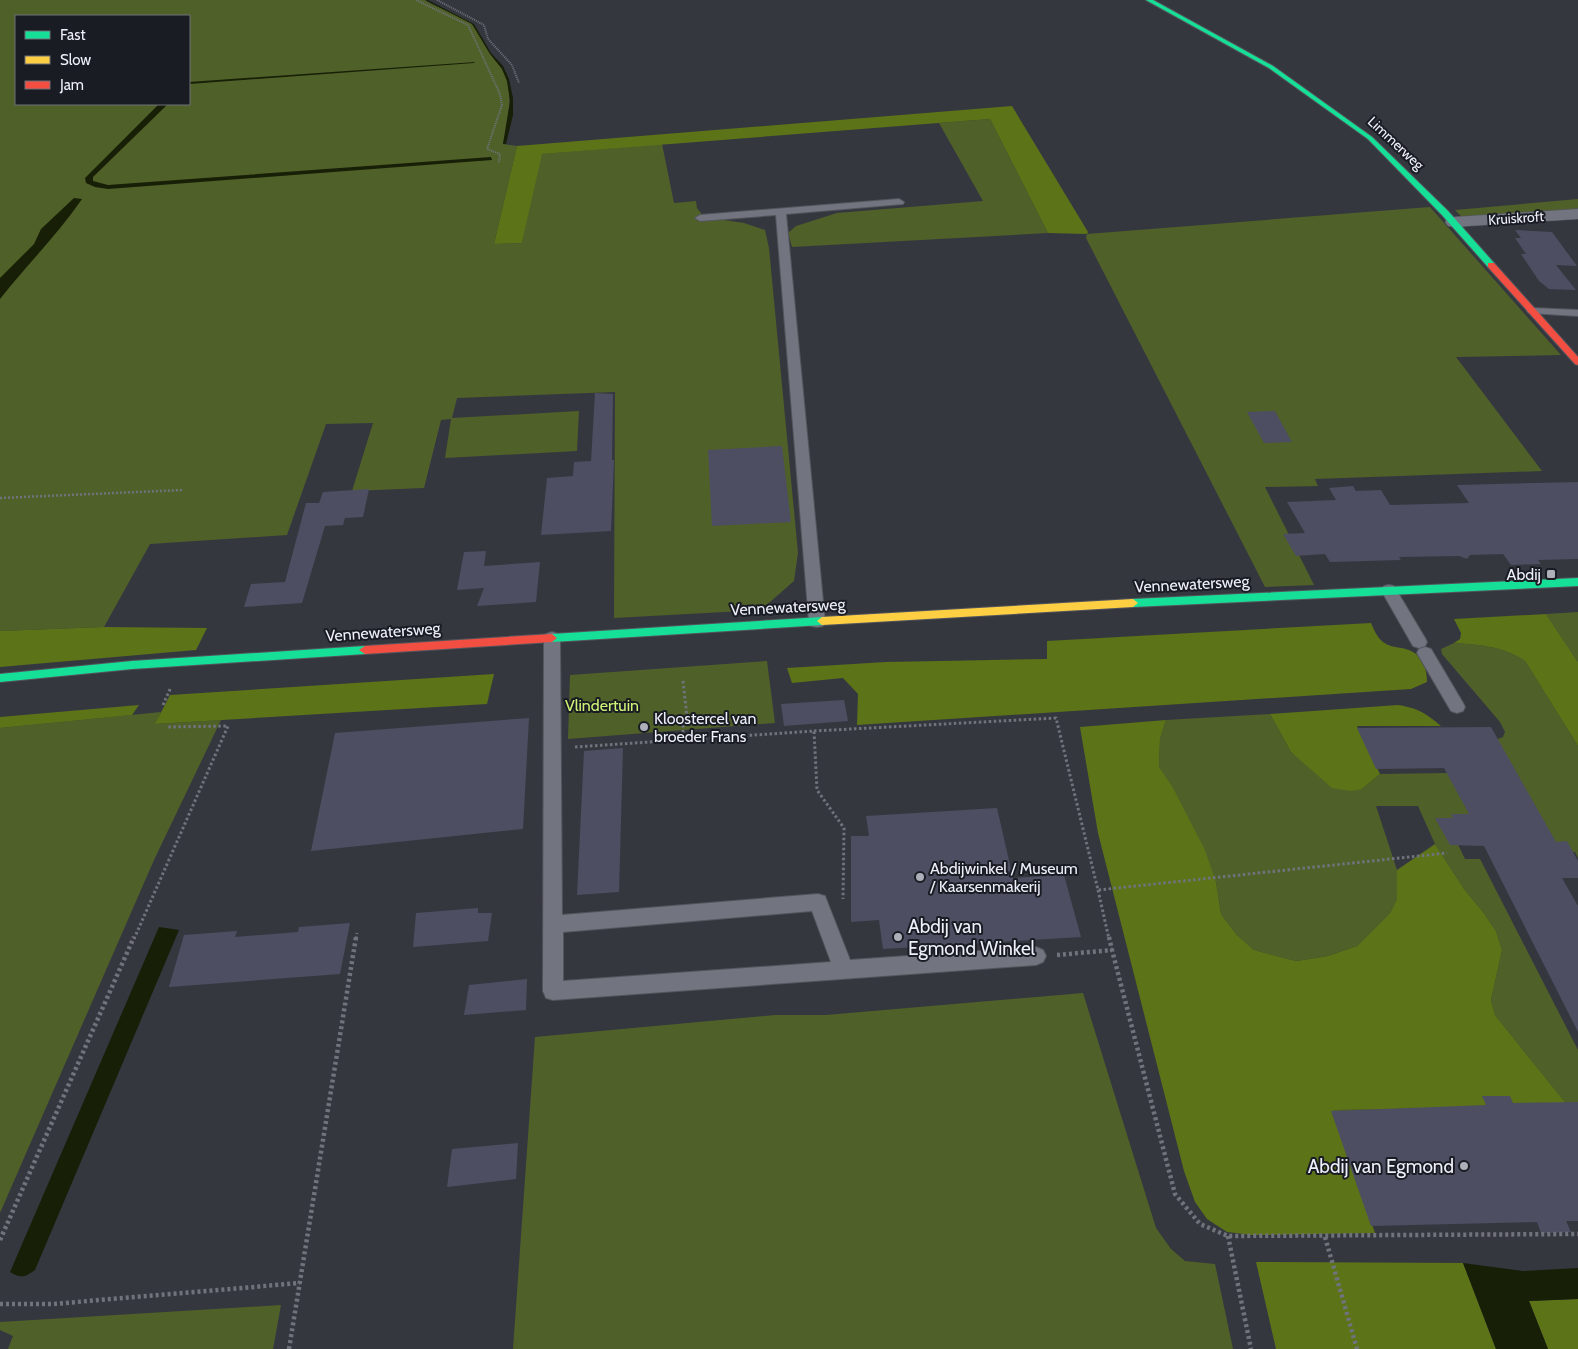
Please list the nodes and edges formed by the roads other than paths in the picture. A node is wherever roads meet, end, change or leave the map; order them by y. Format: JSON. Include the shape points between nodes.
{"nodes":[{"id":1,"x":1149,"y":0,"type":"edge"},
{"id":2,"x":898,"y":202,"type":"dead end"},
{"id":3,"x":780,"y":212,"type":"junction"},
{"id":4,"x":1578,"y":214,"type":"edge"},
{"id":5,"x":700,"y":218,"type":"dead end"},
{"id":6,"x":1454,"y":222,"type":"junction"},
{"id":7,"x":1533,"y":311,"type":"junction"},
{"id":8,"x":1578,"y":313,"type":"edge"},
{"id":9,"x":1578,"y":362,"type":"edge"},
{"id":10,"x":1578,"y":582,"type":"edge"},
{"id":11,"x":1389,"y":590,"type":"junction"},
{"id":12,"x":817,"y":622,"type":"junction"},
{"id":13,"x":552,"y":638,"type":"junction"},
{"id":14,"x":0,"y":678,"type":"edge"},
{"id":15,"x":1458,"y":707,"type":"dead end"},
{"id":16,"x":553,"y":924,"type":"junction"},
{"id":17,"x":1036,"y":956,"type":"road end"},
{"id":18,"x":844,"y":970,"type":"junction"}],
"edges":[{"from":1,"to":6,"type":"street","name":"Limmerweg","via":[[1234,45],[1316,98],[1370,138]]},
{"from":2,"to":3,"type":"lane"},
{"from":3,"to":5,"type":"lane"},
{"from":3,"to":12,"type":"lane"},
{"from":4,"to":6,"type":"street","name":"Kruiskroft"},
{"from":6,"to":7,"type":"street","name":"Limmerweg"},
{"from":7,"to":8,"type":"lane"},
{"from":7,"to":9,"type":"street","name":"Limmerweg"},
{"from":10,"to":11,"type":"street","name":"Vennewatersweg"},
{"from":11,"to":12,"type":"street","name":"Vennewatersweg"},
{"from":11,"to":15,"type":"lane"},
{"from":12,"to":13,"type":"street","name":"Vennewatersweg"},
{"from":13,"to":14,"type":"street","name":"Vennewatersweg","via":[[124,666]]},
{"from":13,"to":16,"type":"lane"},
{"from":16,"to":18,"type":"lane","via":[[818,902]]},
{"from":16,"to":18,"type":"lane","via":[[553,991]]},
{"from":17,"to":18,"type":"lane"}]}
